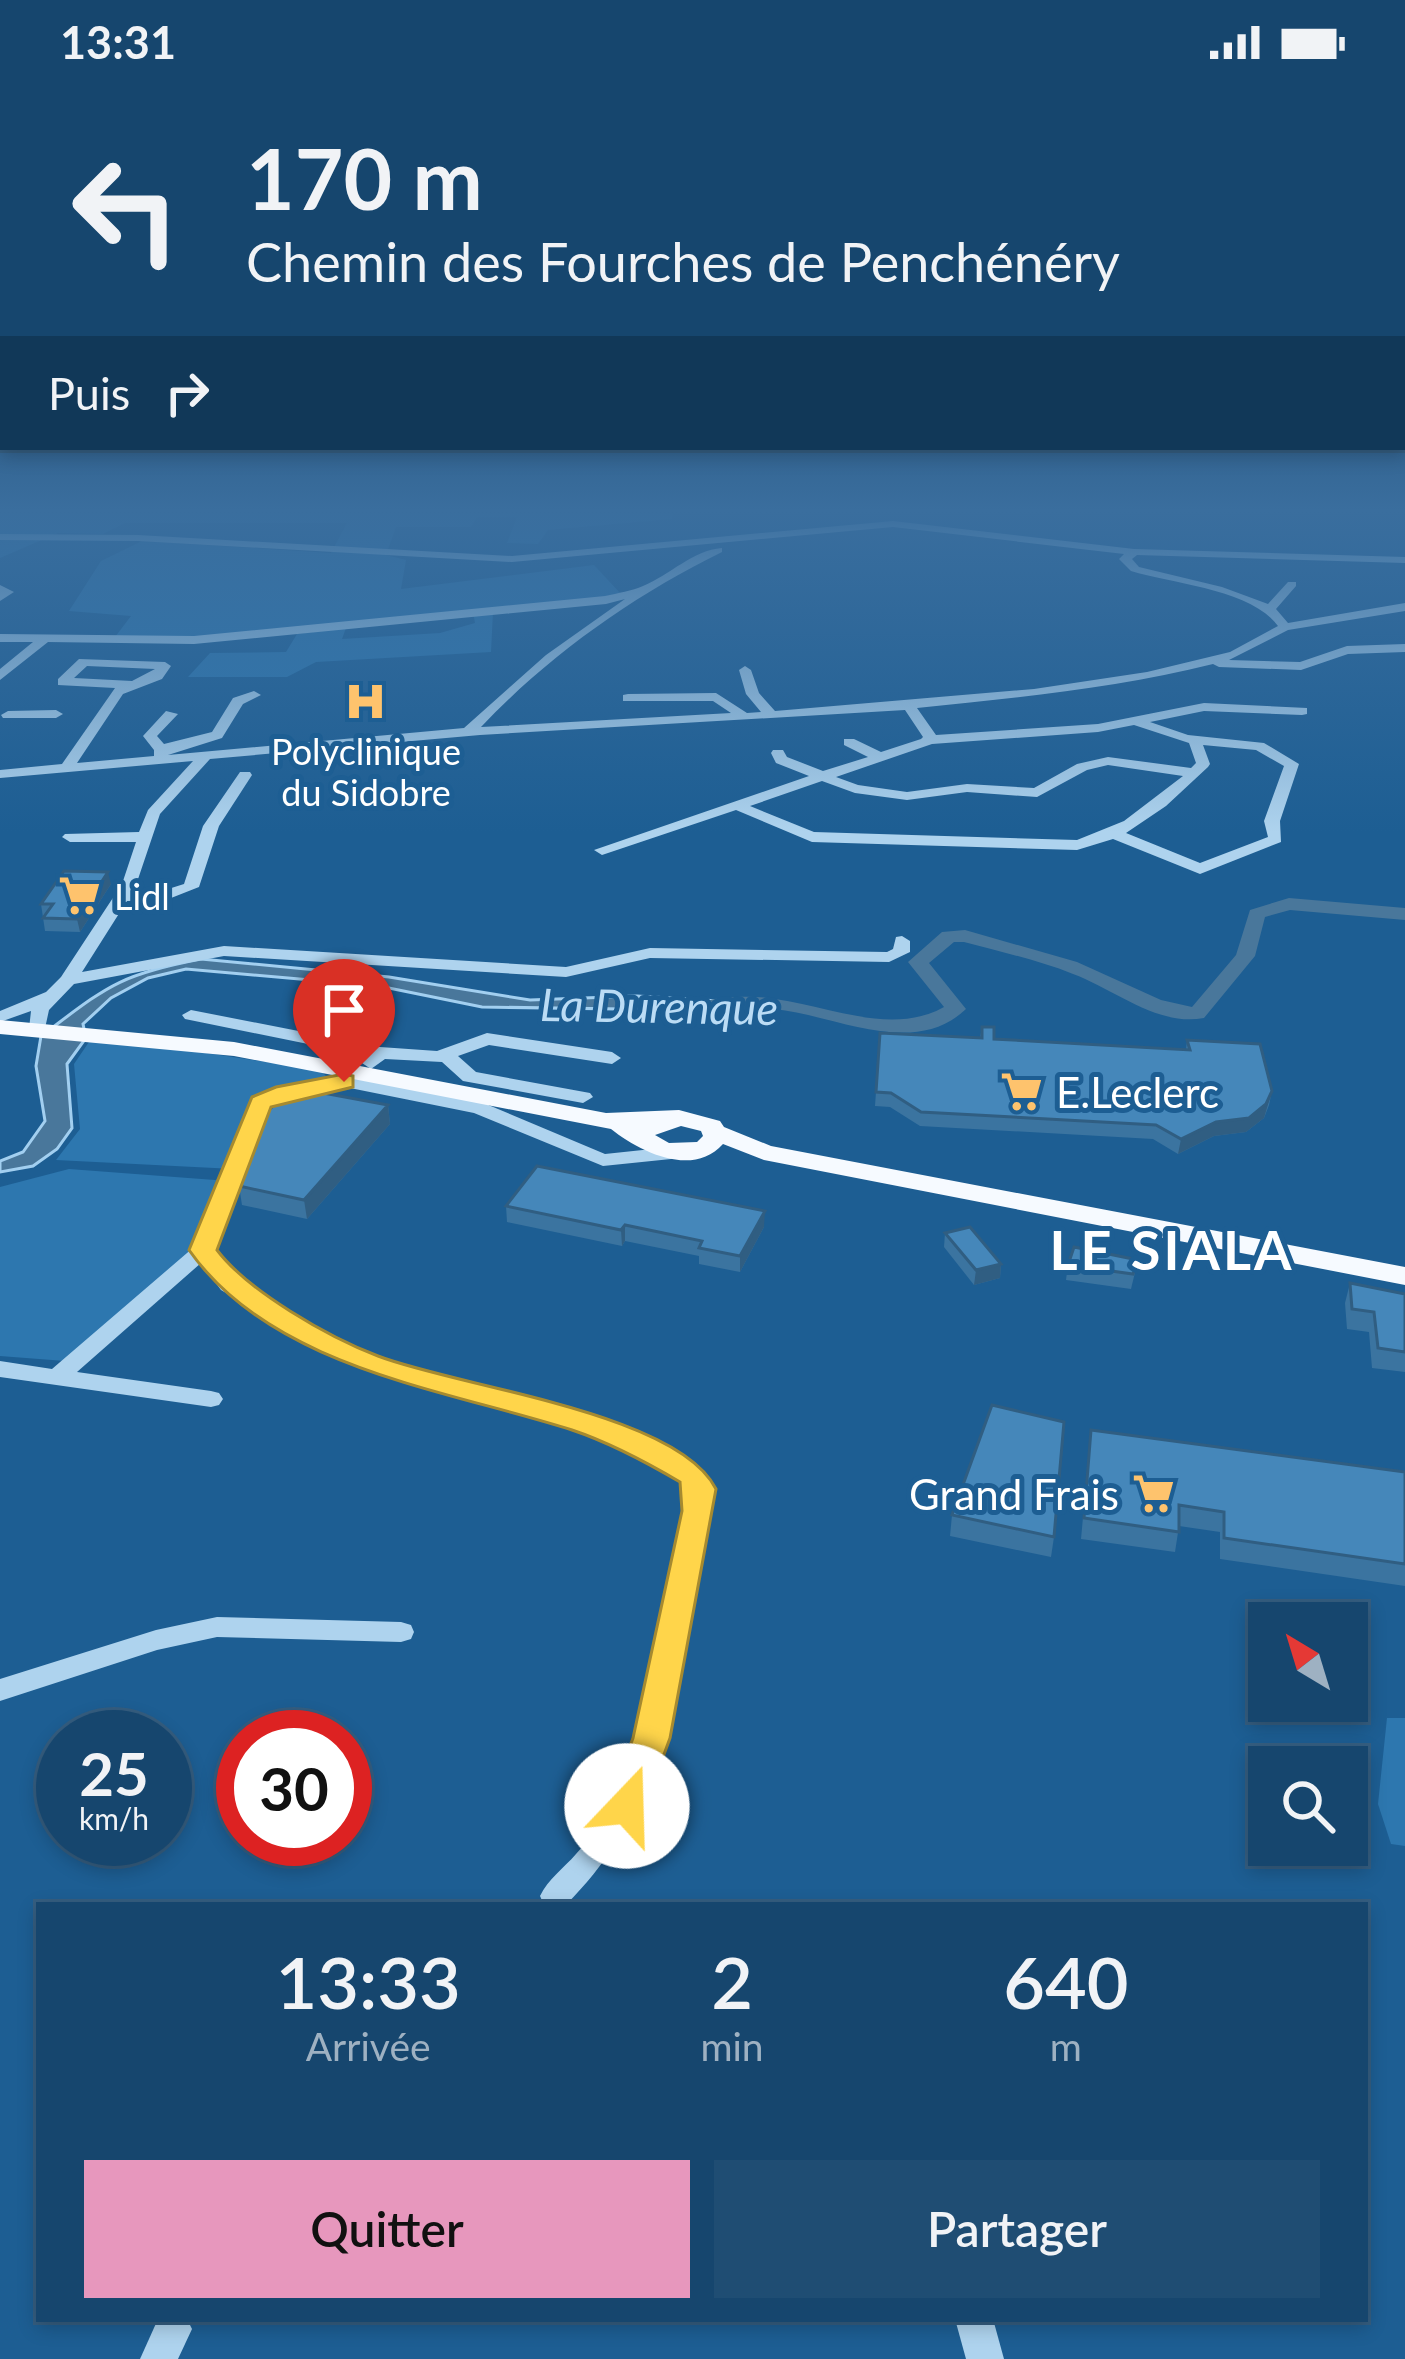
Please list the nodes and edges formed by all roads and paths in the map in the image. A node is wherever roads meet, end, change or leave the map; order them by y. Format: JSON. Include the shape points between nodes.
{"nodes":[{"id":1,"x":401,"y":620,"type":"edge"},
{"id":2,"x":605,"y":620,"type":"edge"},
{"id":3,"x":1279,"y":620,"type":"edge"},
{"id":4,"x":1326,"y":620,"type":"edge"},
{"id":5,"x":1285,"y":627,"type":"junction"},
{"id":6,"x":0,"y":638,"type":"edge"},
{"id":7,"x":44,"y":640,"type":"junction"},
{"id":8,"x":1405,"y":648,"type":"edge"},
{"id":9,"x":1213,"y":661,"type":"junction"},
{"id":10,"x":745,"y":670,"type":"dead end"},
{"id":11,"x":0,"y":676,"type":"edge"},
{"id":12,"x":118,"y":687,"type":"junction"},
{"id":13,"x":254,"y":695,"type":"dead end"},
{"id":14,"x":907,"y":704,"type":"junction"},
{"id":15,"x":737,"y":710,"type":"junction"},
{"id":16,"x":692,"y":711,"type":"junction"},
{"id":17,"x":1302,"y":711,"type":"dead end"},
{"id":18,"x":770,"y":712,"type":"junction"},
{"id":19,"x":56,"y":714,"type":"dead end"},
{"id":20,"x":171,"y":714,"type":"dead end"},
{"id":21,"x":3,"y":715,"type":"edge"},
{"id":22,"x":1138,"y":722,"type":"junction"},
{"id":23,"x":468,"y":732,"type":"junction"},
{"id":24,"x":1194,"y":739,"type":"junction"},
{"id":25,"x":930,"y":740,"type":"junction"},
{"id":26,"x":848,"y":742,"type":"dead end"},
{"id":27,"x":778,"y":753,"type":"dead end"},
{"id":28,"x":161,"y":755,"type":"junction"},
{"id":29,"x":206,"y":756,"type":"junction"},
{"id":30,"x":880,"y":757,"type":"junction"},
{"id":31,"x":67,"y":768,"type":"junction"},
{"id":32,"x":1195,"y":773,"type":"junction"},
{"id":33,"x":0,"y":774,"type":"edge"},
{"id":34,"x":245,"y":775,"type":"dead end"},
{"id":35,"x":821,"y":777,"type":"junction"},
{"id":36,"x":738,"y":806,"type":"junction"},
{"id":37,"x":1113,"y":833,"type":"junction"},
{"id":38,"x":70,"y":837,"type":"dead end"},
{"id":39,"x":144,"y":837,"type":"junction"},
{"id":40,"x":602,"y":850,"type":"dead end"},
{"id":41,"x":123,"y":896,"type":"junction"},
{"id":42,"x":902,"y":941,"type":"dead end"},
{"id":43,"x":68,"y":980,"type":"junction"},
{"id":44,"x":49,"y":997,"type":"junction"},
{"id":45,"x":191,"y":1015,"type":"dead end"},
{"id":46,"x":0,"y":1017,"type":"edge"},
{"id":47,"x":0,"y":1027,"type":"edge"},
{"id":48,"x":42,"y":1029,"type":"junction"},
{"id":49,"x":380,"y":1053,"type":"junction"},
{"id":50,"x":446,"y":1055,"type":"junction"},
{"id":51,"x":612,"y":1058,"type":"dead end"},
{"id":52,"x":362,"y":1072,"type":"junction"},
{"id":53,"x":583,"y":1097,"type":"dead end"},
{"id":54,"x":659,"y":1139,"type":"junction"},
{"id":55,"x":203,"y":1250,"type":"junction"},
{"id":56,"x":1405,"y":1276,"type":"edge"},
{"id":57,"x":0,"y":1370,"type":"edge"},
{"id":58,"x":57,"y":1377,"type":"junction"},
{"id":59,"x":211,"y":1399,"type":"dead end"},
{"id":60,"x":401,"y":1632,"type":"dead end"},
{"id":61,"x":0,"y":1690,"type":"edge"},
{"id":62,"x":555,"y":1896,"type":"dead end"},
{"id":63,"x":975,"y":2322,"type":"edge"},
{"id":64,"x":985,"y":2359,"type":"edge"}],
"edges":[{"from":1,"to":7,"type":"street","via":[[194,640]]},
{"from":2,"to":23,"type":"street"},
{"from":3,"to":5,"type":"street"},
{"from":4,"to":5,"type":"street"},
{"from":5,"to":9,"type":"street"},
{"from":6,"to":7,"type":"street"},
{"from":7,"to":11,"type":"street"},
{"from":8,"to":9,"type":"street","via":[[1351,649],[1289,667]]},
{"from":9,"to":14,"type":"street","via":[[1062,692]]},
{"from":10,"to":18,"type":"street"},
{"from":12,"to":12,"type":"street","via":[[157,676],[165,664],[84,662],[63,682]]},
{"from":12,"to":31,"type":"street"},
{"from":13,"to":28,"type":"street","via":[[238,700],[217,735]]},
{"from":14,"to":18,"type":"street"},
{"from":14,"to":25,"type":"street"},
{"from":15,"to":16,"type":"street"},
{"from":15,"to":16,"type":"street","via":[[716,697],[628,698],[631,709]]},
{"from":15,"to":18,"type":"street"},
{"from":16,"to":23,"type":"street"},
{"from":17,"to":22,"type":"street","via":[[1204,707]]},
{"from":19,"to":21,"type":"street"},
{"from":20,"to":28,"type":"street","via":[[150,736]]},
{"from":22,"to":24,"type":"street"},
{"from":22,"to":25,"type":"street"},
{"from":23,"to":29,"type":"street"},
{"from":24,"to":32,"type":"street","via":[[1203,764]]},
{"from":24,"to":37,"type":"street","via":[[1258,746],[1292,764],[1272,821],[1276,838],[1200,869]]},
{"from":25,"to":30,"type":"street"},
{"from":26,"to":30,"type":"street"},
{"from":27,"to":35,"type":"street"},
{"from":28,"to":29,"type":"street"},
{"from":28,"to":31,"type":"street"},
{"from":29,"to":39,"type":"street","via":[[153,813]]},
{"from":30,"to":35,"type":"street"},
{"from":31,"to":33,"type":"street"},
{"from":32,"to":35,"type":"street","via":[[1100,762],[1030,794],[967,788],[907,796]]},
{"from":32,"to":37,"type":"street"},
{"from":34,"to":41,"type":"street","via":[[211,826],[191,887]]},
{"from":35,"to":36,"type":"street"},
{"from":36,"to":37,"type":"street","via":[[812,838],[1046,848]]},
{"from":36,"to":40,"type":"street"},
{"from":38,"to":39,"type":"street"},
{"from":39,"to":41,"type":"street"},
{"from":41,"to":43,"type":"street"},
{"from":42,"to":43,"type":"street","via":[[901,952],[889,957],[661,952],[566,972],[224,951]]},
{"from":43,"to":44,"type":"street"},
{"from":44,"to":46,"type":"street"},
{"from":44,"to":48,"type":"street","via":[[38,1015]]},
{"from":45,"to":49,"type":"street"},
{"from":47,"to":48,"type":"main road"},
{"from":48,"to":52,"type":"main road"},
{"from":49,"to":50,"type":"street"},
{"from":49,"to":52,"type":"street"},
{"from":50,"to":51,"type":"street","via":[[487,1040]]},
{"from":50,"to":53,"type":"street","via":[[470,1077]]},
{"from":52,"to":54,"type":"main road"},
{"from":54,"to":55,"type":"street","via":[[628,1160],[603,1160],[479,1108],[344,1082],[270,1096],[255,1111]]},
{"from":54,"to":56,"type":"main road","via":[[710,1141]]},
{"from":55,"to":58,"type":"street"},
{"from":55,"to":62,"type":"street","via":[[229,1285],[354,1358],[585,1424],[673,1460],[698,1482],[642,1774],[588,1867]]},
{"from":57,"to":58,"type":"street"},
{"from":58,"to":59,"type":"street"},
{"from":60,"to":61,"type":"street","via":[[217,1627]]},
{"from":63,"to":64,"type":"street"}]}
